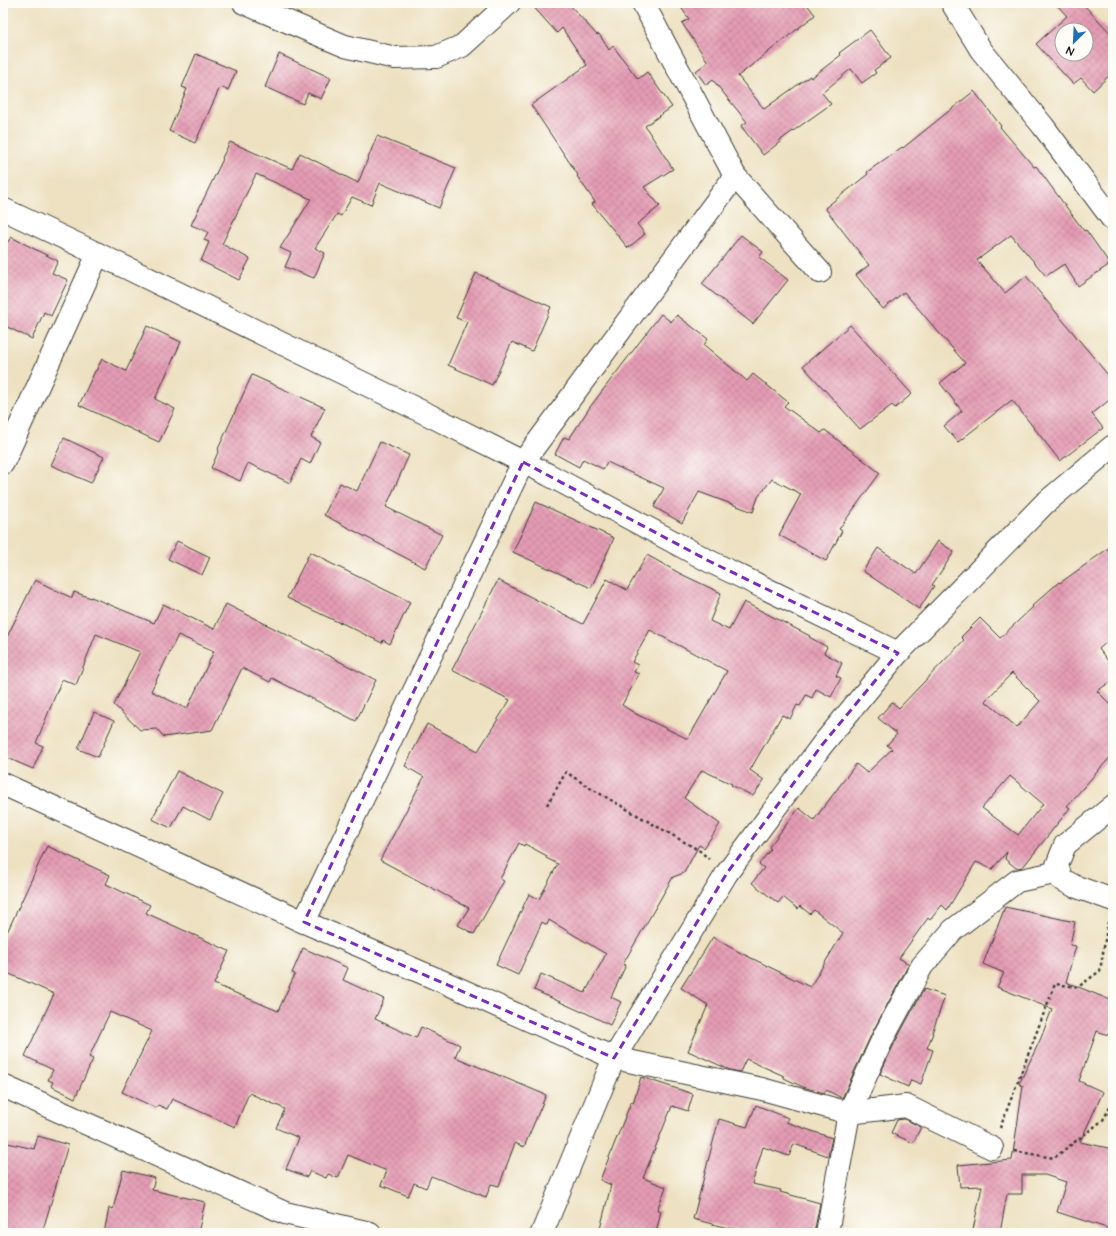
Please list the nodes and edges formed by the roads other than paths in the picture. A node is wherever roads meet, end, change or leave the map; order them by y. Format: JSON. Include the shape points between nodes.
{"nodes":[{"id":1,"x":244,"y":3,"type":"edge"},
{"id":2,"x":509,"y":3,"type":"edge"},
{"id":3,"x":643,"y":3,"type":"edge"},
{"id":4,"x":952,"y":3,"type":"edge"},
{"id":5,"x":735,"y":176,"type":"junction"},
{"id":6,"x":3,"y":209,"type":"edge"},
{"id":7,"x":1113,"y":220,"type":"edge"},
{"id":8,"x":98,"y":254,"type":"junction"},
{"id":9,"x":820,"y":272,"type":"dead end"},
{"id":10,"x":1113,"y":446,"type":"edge"},
{"id":11,"x":524,"y":462,"type":"junction"},
{"id":12,"x":3,"y":463,"type":"edge"},
{"id":13,"x":898,"y":653,"type":"junction"},
{"id":14,"x":3,"y":784,"type":"edge"},
{"id":15,"x":1113,"y":806,"type":"edge"},
{"id":16,"x":1059,"y":872,"type":"junction"},
{"id":17,"x":1112,"y":900,"type":"edge"},
{"id":18,"x":304,"y":922,"type":"junction"},
{"id":19,"x":614,"y":1058,"type":"junction"},
{"id":20,"x":3,"y":1086,"type":"edge"},
{"id":21,"x":849,"y":1113,"type":"junction"},
{"id":22,"x":992,"y":1148,"type":"road end"},
{"id":23,"x":370,"y":1233,"type":"edge"},
{"id":24,"x":542,"y":1233,"type":"edge"},
{"id":25,"x":827,"y":1233,"type":"edge"}],
"edges":[{"from":1,"to":2,"type":"street","via":[[344,46],[395,58],[436,57],[462,46]]},
{"from":3,"to":5,"type":"street"},
{"from":4,"to":7,"type":"street","via":[[981,50],[1043,126]]},
{"from":5,"to":9,"type":"street"},
{"from":5,"to":11,"type":"street"},
{"from":6,"to":8,"type":"street"},
{"from":8,"to":11,"type":"street"},
{"from":8,"to":12,"type":"street"},
{"from":10,"to":13,"type":"street","via":[[1044,504]]},
{"from":11,"to":13,"type":"street","via":[[709,561]]},
{"from":11,"to":18,"type":"street"},
{"from":13,"to":19,"type":"street","via":[[822,745],[727,873]]},
{"from":14,"to":18,"type":"street"},
{"from":15,"to":16,"type":"street","via":[[1065,845],[1057,865]]},
{"from":16,"to":17,"type":"street","via":[[1061,879],[1074,886]]},
{"from":16,"to":21,"type":"street","via":[[1017,880],[953,930],[922,966],[884,1036]]},
{"from":18,"to":19,"type":"street"},
{"from":19,"to":21,"type":"street","via":[[762,1089]]},
{"from":19,"to":24,"type":"street"},
{"from":20,"to":23,"type":"street","via":[[285,1214]]},
{"from":21,"to":22,"type":"street","via":[[906,1106]]},
{"from":21,"to":25,"type":"street"}]}
